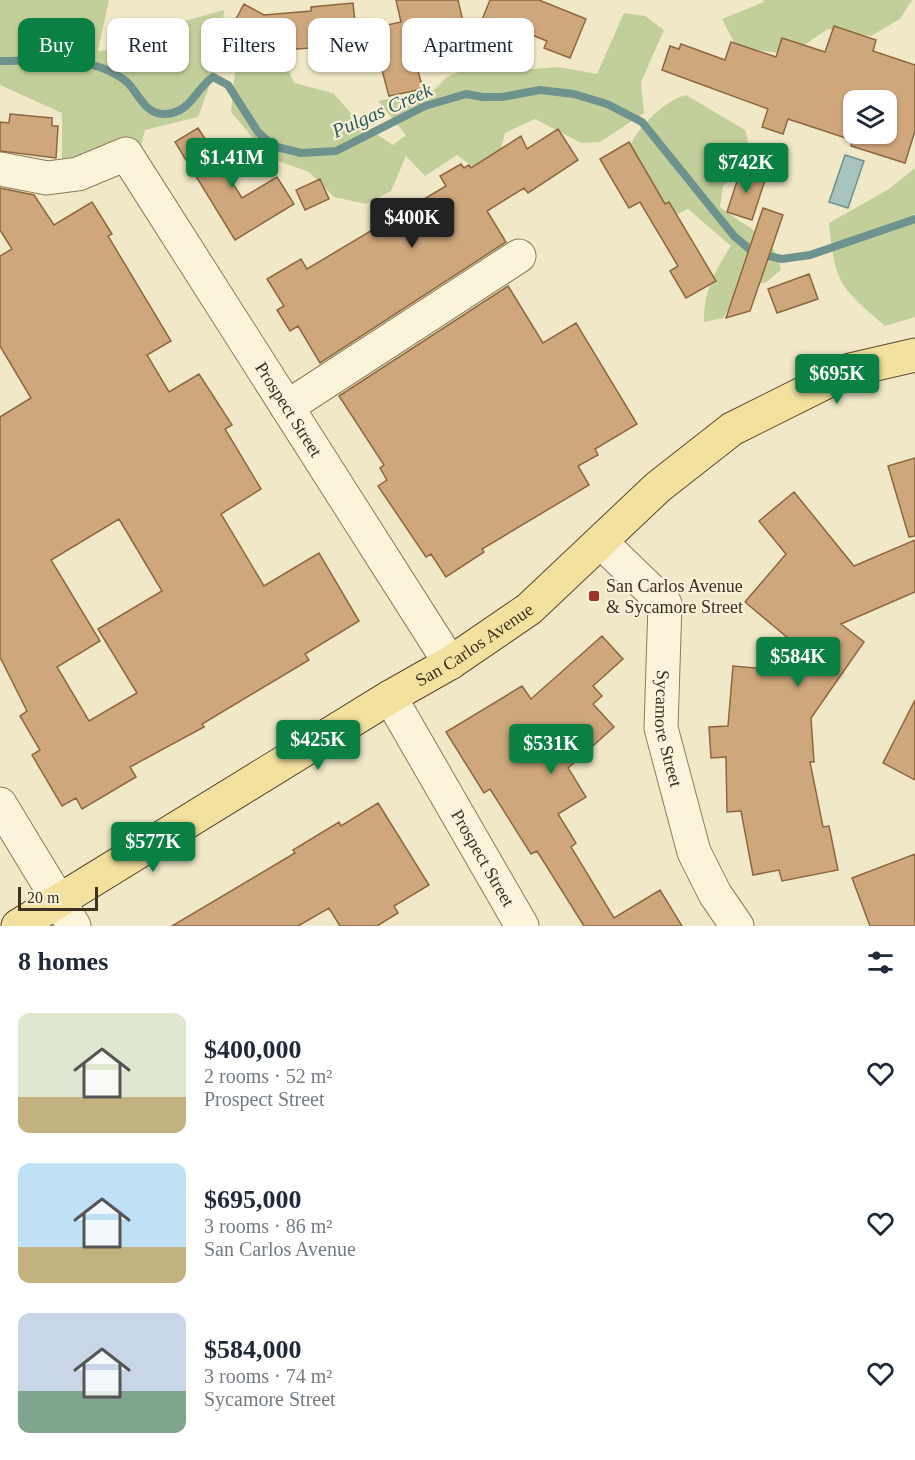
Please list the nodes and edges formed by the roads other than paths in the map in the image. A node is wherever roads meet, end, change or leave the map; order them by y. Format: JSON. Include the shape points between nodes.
{"nodes":[{"id":1,"x":0,"y":169,"type":"edge"},
{"id":2,"x":519,"y":256,"type":"dead end"},
{"id":3,"x":915,"y":355,"type":"edge"},
{"id":4,"x":287,"y":407,"type":"junction"},
{"id":5,"x":602,"y":543,"type":"junction"},
{"id":6,"x":450,"y":663,"type":"junction"},
{"id":7,"x":390,"y":697,"type":"junction"},
{"id":8,"x":0,"y":804,"type":"edge"},
{"id":9,"x":67,"y":913,"type":"edge"},
{"id":10,"x":18,"y":926,"type":"edge"},
{"id":11,"x":522,"y":926,"type":"edge"},
{"id":12,"x":737,"y":926,"type":"edge"}],
"edges":[{"from":1,"to":4,"type":"street","name":"Prospect Street","via":[[47,178],[78,174],[126,154]]},
{"from":2,"to":4,"type":"street"},
{"from":3,"to":5,"type":"main road","name":"San Carlos Avenue","via":[[850,370],[732,429],[658,487]]},
{"from":4,"to":6,"type":"street","name":"Prospect Street"},
{"from":5,"to":6,"type":"main road","name":"San Carlos Avenue","via":[[529,609]]},
{"from":5,"to":12,"type":"street","name":"Sycamore Street","via":[[665,604],[661,728],[694,852]]},
{"from":6,"to":7,"type":"main road","name":"San Carlos Avenue"},
{"from":7,"to":9,"type":"main road","name":"San Carlos Avenue"},
{"from":7,"to":11,"type":"street","name":"Prospect Street"},
{"from":8,"to":9,"type":"street"},
{"from":9,"to":10,"type":"main road","name":"San Carlos Avenue"}]}
